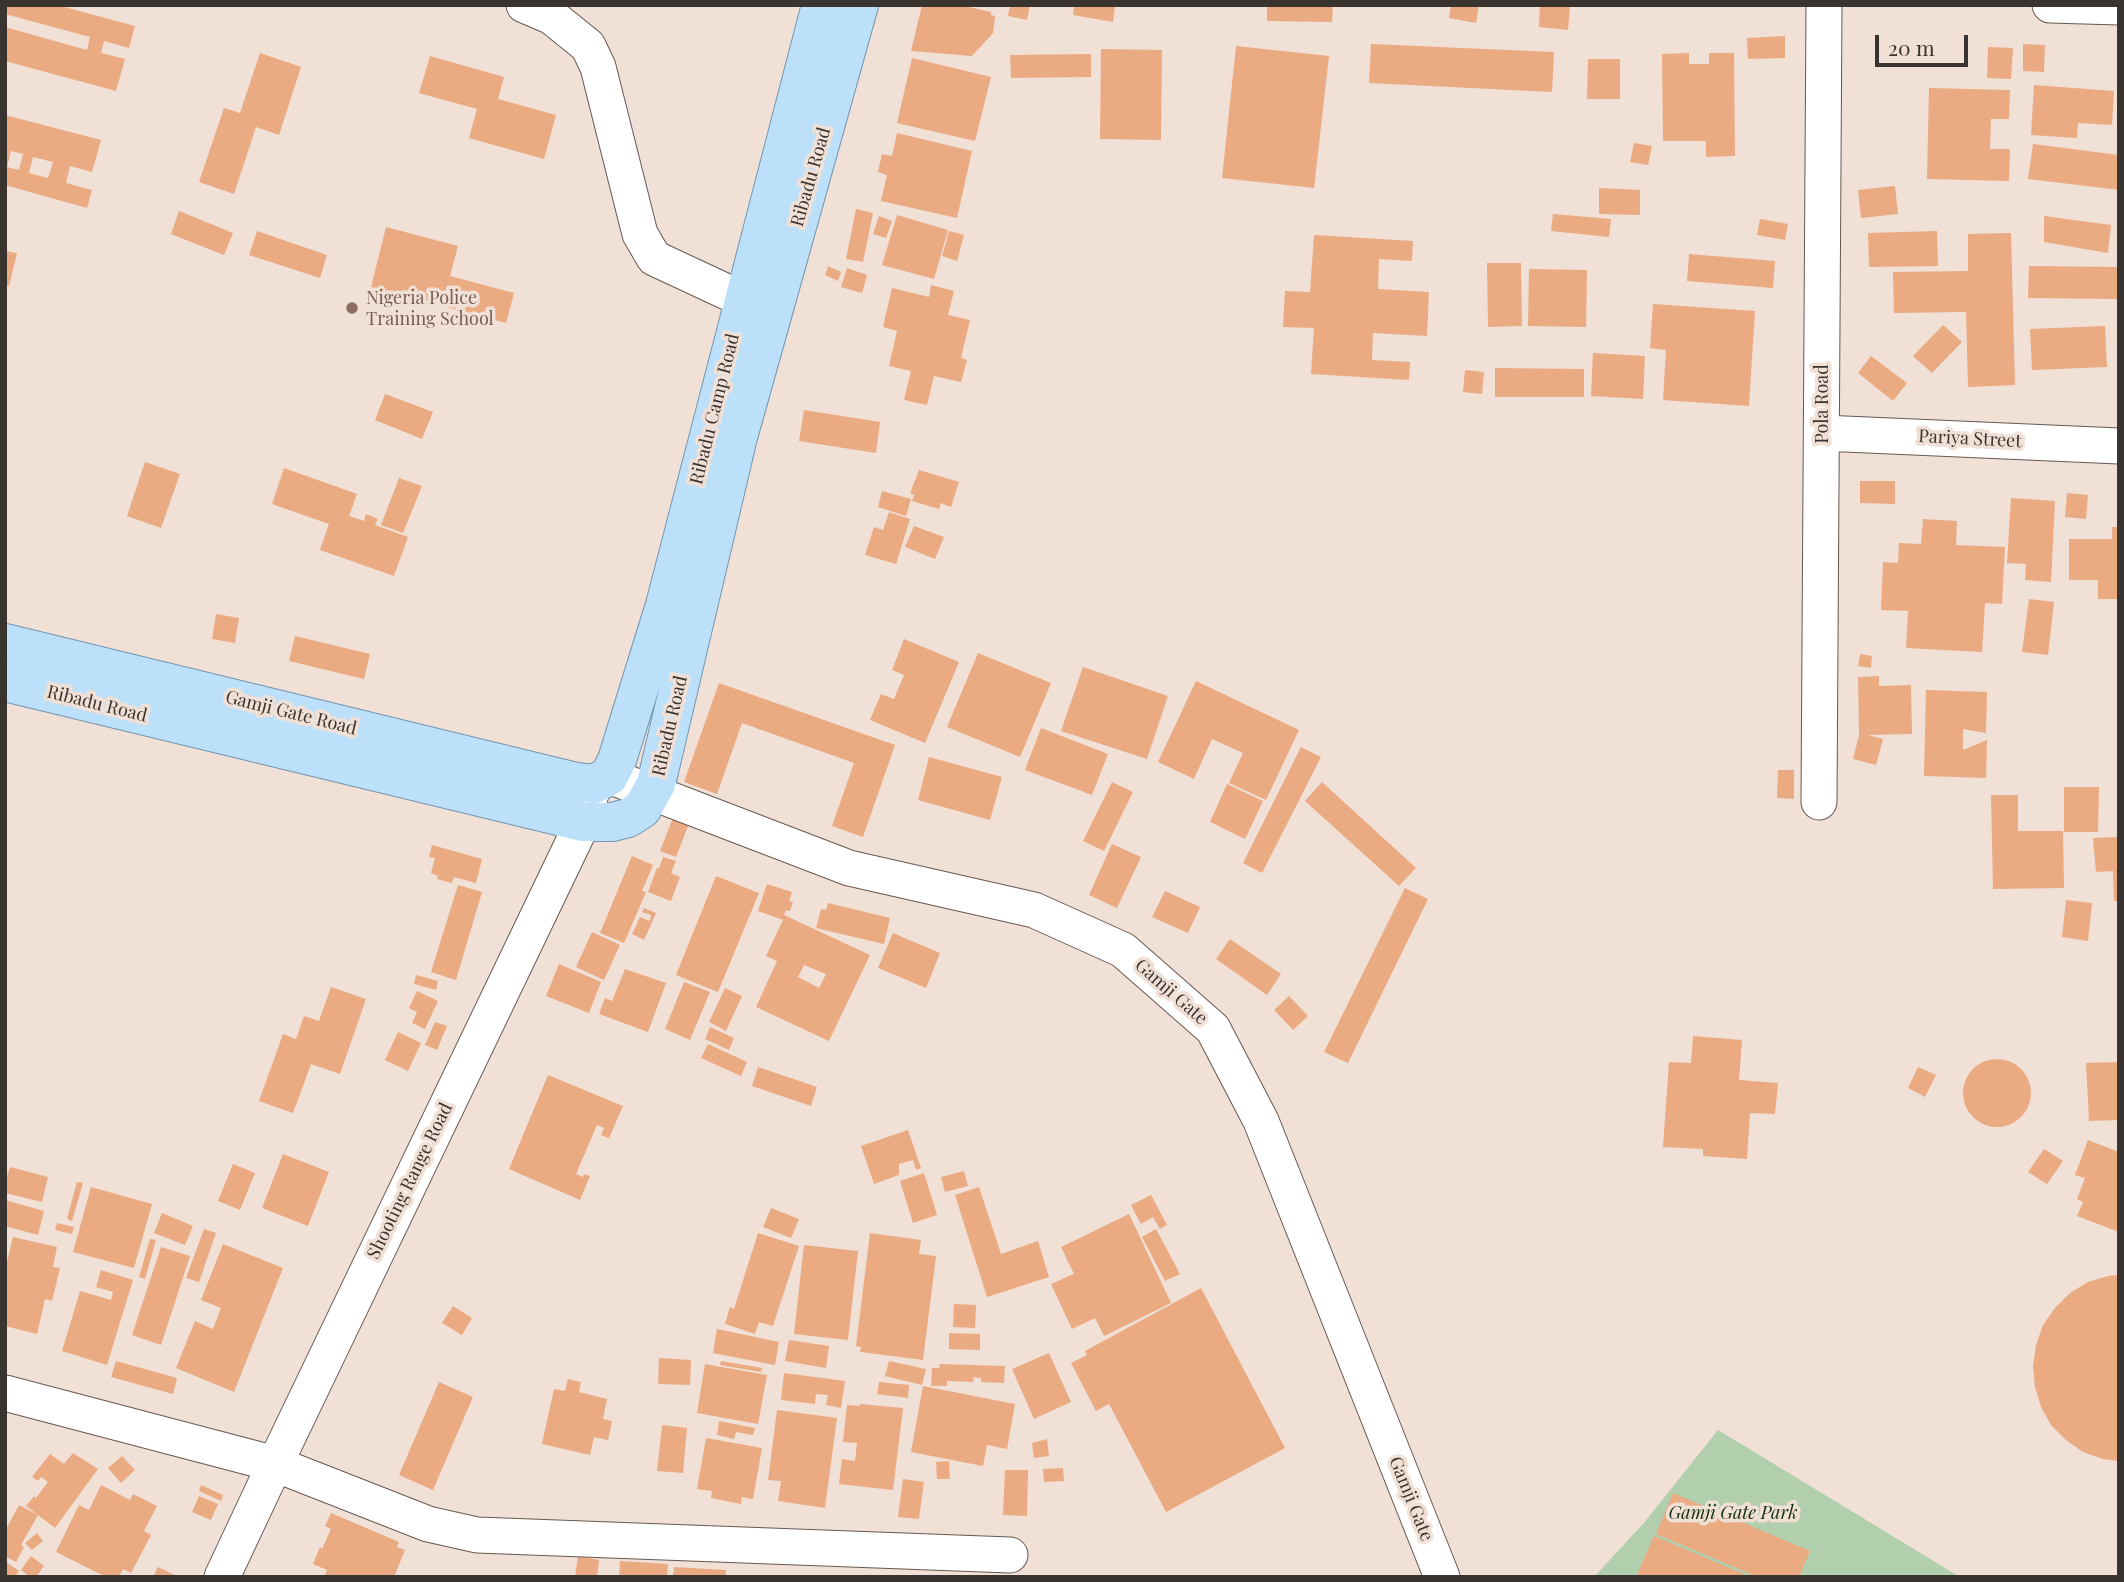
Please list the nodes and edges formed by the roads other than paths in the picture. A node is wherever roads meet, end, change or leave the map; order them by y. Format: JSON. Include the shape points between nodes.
{"nodes":[{"id":1,"x":524,"y":5,"type":"edge"},
{"id":2,"x":821,"y":5,"type":"edge"},
{"id":3,"x":859,"y":5,"type":"edge"},
{"id":4,"x":1825,"y":5,"type":"edge"},
{"id":5,"x":2050,"y":5,"type":"edge"},
{"id":6,"x":2119,"y":7,"type":"edge"},
{"id":7,"x":744,"y":300,"type":"junction"},
{"id":8,"x":1822,"y":433,"type":"junction"},
{"id":9,"x":2119,"y":446,"type":"edge"},
{"id":10,"x":5,"y":643,"type":"edge"},
{"id":11,"x":5,"y":682,"type":"edge"},
{"id":12,"x":593,"y":780,"type":"junction"},
{"id":13,"x":653,"y":792,"type":"junction"},
{"id":14,"x":1819,"y":802,"type":"dead end"},
{"id":15,"x":583,"y":822,"type":"junction"},
{"id":16,"x":5,"y":1393,"type":"edge"},
{"id":17,"x":275,"y":1464,"type":"junction"},
{"id":18,"x":1010,"y":1555,"type":"dead end"},
{"id":19,"x":222,"y":1577,"type":"edge"},
{"id":20,"x":1442,"y":1577,"type":"edge"}],
"edges":[{"from":1,"to":7,"type":"street","via":[[552,17],[588,46],[598,67],[640,234],[654,258]]},
{"from":2,"to":7,"type":"main road","name":"Ribadu Camp Road"},
{"from":3,"to":13,"type":"main road","name":"Ribadu Road","via":[[738,437]]},
{"from":4,"to":8,"type":"street","name":"Pola Road"},
{"from":5,"to":6,"type":"street"},
{"from":7,"to":12,"type":"main road","name":"Ribadu Camp Road","via":[[665,605],[617,760]]},
{"from":8,"to":9,"type":"street","name":"Pariya Street"},
{"from":8,"to":14,"type":"street","name":"Pola Road"},
{"from":10,"to":12,"type":"main road","name":"Gamji Gate Road"},
{"from":11,"to":15,"type":"main road","name":"Ribadu Road"},
{"from":12,"to":13,"type":"street","name":"Gamji Gate"},
{"from":12,"to":15,"type":"street","name":"Shooting Range Road"},
{"from":13,"to":15,"type":"main road","name":"Ribadu Road","via":[[642,809],[628,818]]},
{"from":13,"to":20,"type":"street","name":"Gamji Gate","via":[[849,868],[1034,910],[1123,950],[1213,1029],[1261,1121]]},
{"from":15,"to":17,"type":"street","name":"Shooting Range Road"},
{"from":16,"to":17,"type":"street"},
{"from":17,"to":18,"type":"street","via":[[428,1524],[477,1535]]},
{"from":17,"to":19,"type":"street","name":"Shooting Range Road"}]}
